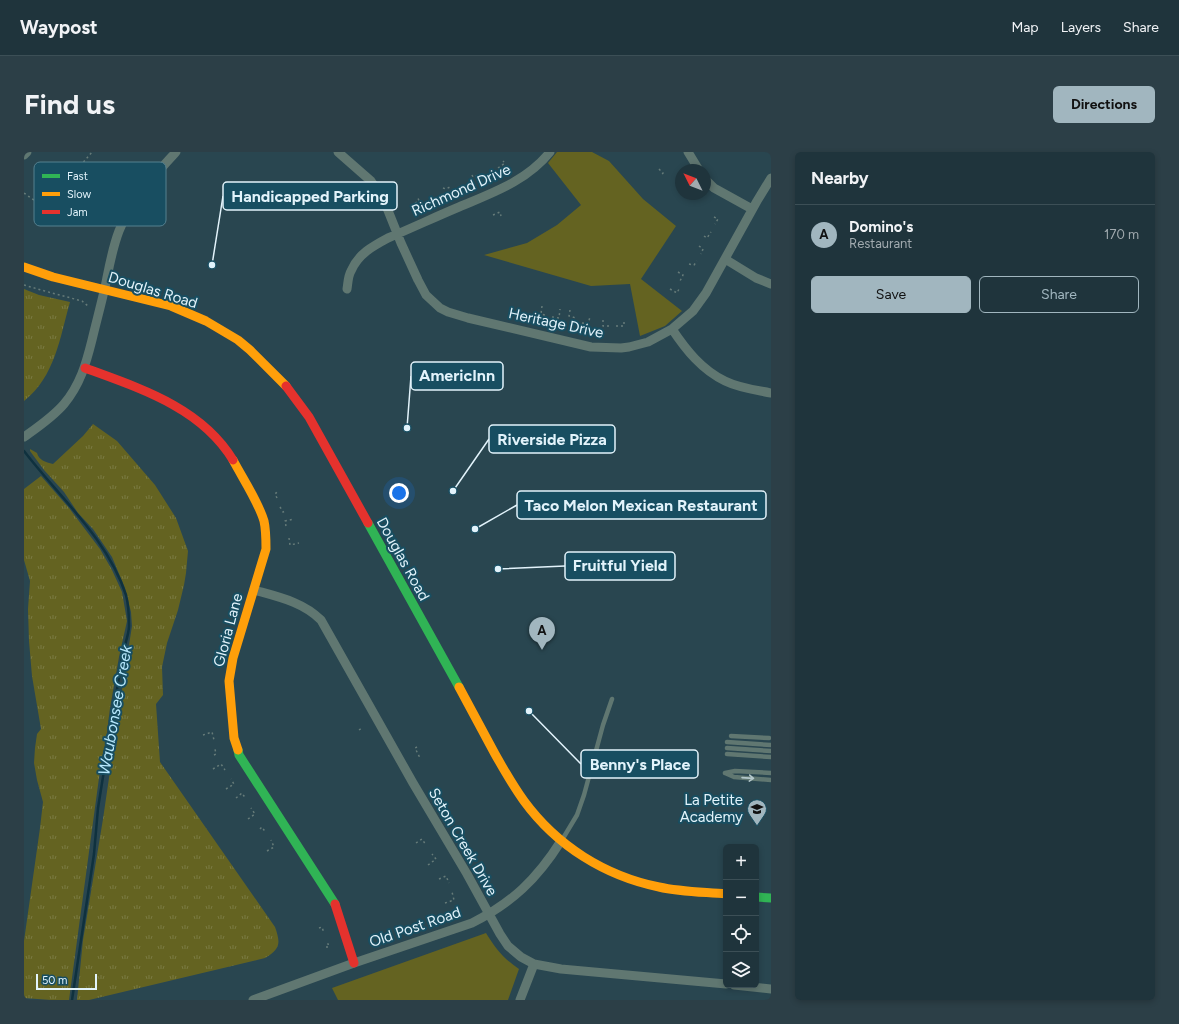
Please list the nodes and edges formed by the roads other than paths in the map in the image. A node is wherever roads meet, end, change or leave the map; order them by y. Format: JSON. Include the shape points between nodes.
{"nodes":[{"id":1,"x":27,"y":152,"type":"edge"},
{"id":2,"x":176,"y":152,"type":"edge"},
{"id":3,"x":338,"y":152,"type":"edge"},
{"id":4,"x":550,"y":152,"type":"edge"},
{"id":5,"x":688,"y":152,"type":"edge"},
{"id":6,"x":24,"y":155,"type":"edge"},
{"id":7,"x":349,"y":155,"type":"edge"},
{"id":8,"x":166,"y":163,"type":"edge"},
{"id":9,"x":695,"y":164,"type":"edge"},
{"id":10,"x":771,"y":178,"type":"edge"},
{"id":11,"x":711,"y":185,"type":"edge"},
{"id":12,"x":752,"y":209,"type":"junction"},
{"id":13,"x":121,"y":226,"type":"edge"},
{"id":14,"x":398,"y":234,"type":"junction"},
{"id":15,"x":725,"y":259,"type":"junction"},
{"id":16,"x":24,"y":268,"type":"edge"},
{"id":17,"x":771,"y":284,"type":"edge"},
{"id":18,"x":347,"y":289,"type":"dead end"},
{"id":19,"x":104,"y":290,"type":"junction"},
{"id":20,"x":672,"y":329,"type":"junction"},
{"id":21,"x":85,"y":368,"type":"junction"},
{"id":22,"x":771,"y":394,"type":"edge"},
{"id":23,"x":24,"y":437,"type":"edge"},
{"id":24,"x":254,"y":590,"type":"junction"},
{"id":25,"x":612,"y":699,"type":"dead end"},
{"id":26,"x":731,"y":736,"type":"dead end"},
{"id":27,"x":769,"y":738,"type":"dead end"},
{"id":28,"x":728,"y":742,"type":"dead end"},
{"id":29,"x":771,"y":745,"type":"edge"},
{"id":30,"x":727,"y":748,"type":"dead end"},
{"id":31,"x":771,"y":751,"type":"edge"},
{"id":32,"x":727,"y":754,"type":"dead end"},
{"id":33,"x":771,"y":757,"type":"edge"},
{"id":34,"x":771,"y":773,"type":"edge"},
{"id":35,"x":771,"y":780,"type":"edge"},
{"id":36,"x":561,"y":841,"type":"junction"},
{"id":37,"x":723,"y":894,"type":"edge"},
{"id":38,"x":759,"y":897,"type":"edge"},
{"id":39,"x":771,"y":898,"type":"edge"},
{"id":40,"x":489,"y":914,"type":"junction"},
{"id":41,"x":354,"y":962,"type":"junction"},
{"id":42,"x":534,"y":964,"type":"junction"},
{"id":43,"x":723,"y":984,"type":"edge"},
{"id":44,"x":759,"y":987,"type":"edge"},
{"id":45,"x":771,"y":988,"type":"edge"},
{"id":46,"x":279,"y":991,"type":"junction"},
{"id":47,"x":253,"y":1000,"type":"edge"},
{"id":48,"x":282,"y":1000,"type":"edge"},
{"id":49,"x":520,"y":1000,"type":"edge"}],
"edges":[{"from":1,"to":6,"type":"street"},
{"from":2,"to":8,"type":"street"},
{"from":3,"to":7,"type":"street","name":"Heritage Drive"},
{"from":4,"to":14,"type":"street","name":"Richmond Drive","via":[[526,175],[507,186]]},
{"from":5,"to":9,"type":"street"},
{"from":7,"to":14,"type":"street","name":"Heritage Drive","via":[[383,198]]},
{"from":10,"to":12,"type":"street","name":"Heritage Drive"},
{"from":11,"to":12,"type":"street"},
{"from":12,"to":15,"type":"street","name":"Heritage Drive"},
{"from":13,"to":19,"type":"street"},
{"from":14,"to":18,"type":"street","name":"Richmond Drive","via":[[371,247],[359,258],[350,271]]},
{"from":14,"to":20,"type":"street","name":"Heritage Drive","via":[[426,295],[448,312],[591,347],[629,347],[648,342]]},
{"from":15,"to":17,"type":"street"},
{"from":15,"to":20,"type":"street","name":"Heritage Drive","via":[[694,311]]},
{"from":16,"to":19,"type":"street","name":"Douglas Road"},
{"from":19,"to":21,"type":"street"},
{"from":19,"to":36,"type":"street","name":"Douglas Road","via":[[171,306],[206,321],[238,340],[283,382],[308,417],[511,782],[546,828]]},
{"from":20,"to":22,"type":"street","via":[[689,353],[706,368],[726,381]]},
{"from":21,"to":23,"type":"street","via":[[76,388],[64,404]]},
{"from":21,"to":24,"type":"street","name":"Gloria Lane","via":[[157,395],[178,407],[200,422],[223,447],[255,500],[267,535],[266,548]]},
{"from":24,"to":40,"type":"street","name":"Seton Creek Drive","via":[[294,601],[321,620]]},
{"from":24,"to":41,"type":"street","name":"Gloria Lane","via":[[233,658],[229,681],[234,738],[246,766],[334,902]]},
{"from":25,"to":36,"type":"lane","via":[[577,815]]},
{"from":26,"to":27,"type":"lane"},
{"from":28,"to":29,"type":"lane"},
{"from":30,"to":31,"type":"lane"},
{"from":32,"to":33,"type":"lane"},
{"from":34,"to":35,"type":"lane","one_way":true,"via":[[725,773],[734,777]]},
{"from":36,"to":37,"type":"street","name":"Douglas Road","via":[[591,862],[615,874],[664,888]]},
{"from":36,"to":40,"type":"street","name":"Old Post Road","via":[[536,876],[515,896]]},
{"from":38,"to":39,"type":"street"},
{"from":40,"to":41,"type":"street","name":"Old Post Road","via":[[472,923]]},
{"from":40,"to":42,"type":"street","name":"Seton Creek Drive","via":[[508,946]]},
{"from":41,"to":46,"type":"street","name":"Old Post Road"},
{"from":42,"to":43,"type":"street","name":"Seton Creek Drive","via":[[561,969]]},
{"from":42,"to":49,"type":"street"},
{"from":44,"to":45,"type":"street"},
{"from":46,"to":47,"type":"street","name":"Old Post Road"},
{"from":46,"to":48,"type":"street"}]}
